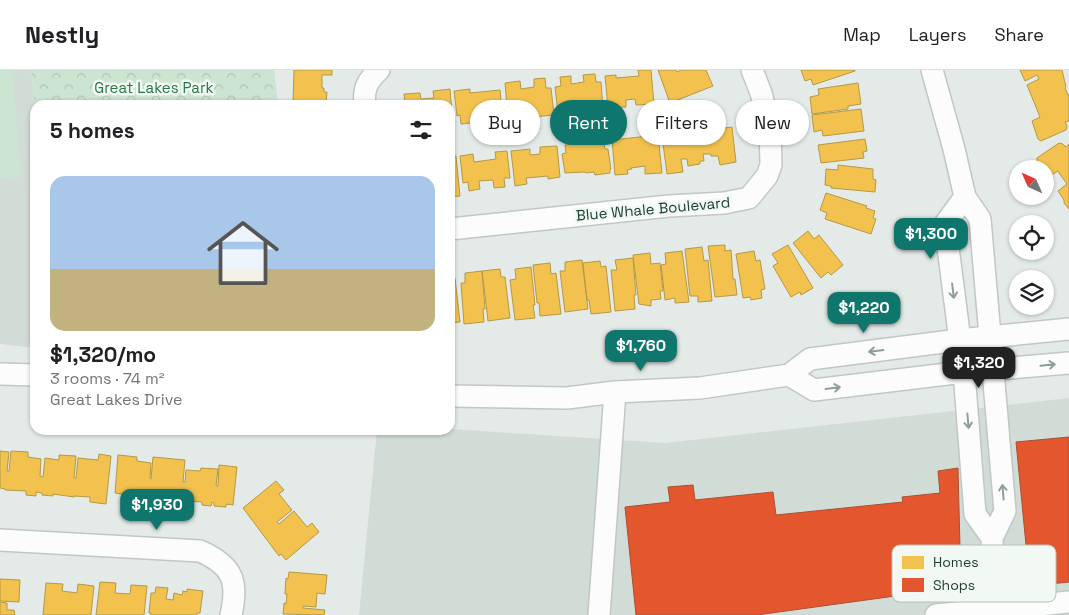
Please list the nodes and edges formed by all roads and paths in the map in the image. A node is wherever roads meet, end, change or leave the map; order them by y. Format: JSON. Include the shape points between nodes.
{"nodes":[{"id":1,"x":379,"y":70,"type":"edge"},
{"id":2,"x":752,"y":70,"type":"edge"},
{"id":3,"x":932,"y":70,"type":"edge"},
{"id":4,"x":364,"y":100,"type":"edge"},
{"id":5,"x":965,"y":196,"type":"junction"},
{"id":6,"x":455,"y":228,"type":"edge"},
{"id":7,"x":1069,"y":328,"type":"edge"},
{"id":8,"x":991,"y":337,"type":"junction"},
{"id":9,"x":959,"y":340,"type":"junction"},
{"id":10,"x":1069,"y":363,"type":"edge"},
{"id":11,"x":992,"y":370,"type":"junction"},
{"id":12,"x":964,"y":372,"type":"junction"},
{"id":13,"x":0,"y":374,"type":"edge"},
{"id":14,"x":30,"y":375,"type":"edge"},
{"id":15,"x":789,"y":376,"type":"junction"},
{"id":16,"x":614,"y":392,"type":"junction"},
{"id":17,"x":455,"y":396,"type":"edge"},
{"id":18,"x":992,"y":538,"type":"junction"},
{"id":19,"x":0,"y":540,"type":"edge"},
{"id":20,"x":992,"y":545,"type":"edge"},
{"id":21,"x":1069,"y":602,"type":"edge"},
{"id":22,"x":994,"y":612,"type":"edge"},
{"id":23,"x":231,"y":615,"type":"edge"},
{"id":24,"x":599,"y":615,"type":"edge"},
{"id":25,"x":936,"y":615,"type":"edge"}],
"edges":[{"from":1,"to":4,"type":"street","via":[[368,80]]},
{"from":2,"to":6,"type":"street","name":"Blue Whale Boulevard","via":[[770,128],[771,165],[767,176],[749,198]]},
{"from":3,"to":5,"type":"street"},
{"from":5,"to":8,"type":"street","via":[[980,218]]},
{"from":5,"to":9,"type":"street","one_way":true,"via":[[945,224]]},
{"from":7,"to":8,"type":"street"},
{"from":8,"to":9,"type":"street"},
{"from":8,"to":11,"type":"street"},
{"from":9,"to":12,"type":"street"},
{"from":9,"to":15,"type":"street","one_way":true,"via":[[810,359]]},
{"from":11,"to":10,"type":"street","one_way":true},
{"from":11,"to":12,"type":"street"},
{"from":18,"to":11,"type":"street","one_way":true,"via":[[1005,511]]},
{"from":15,"to":12,"type":"street","one_way":true,"via":[[814,390]]},
{"from":12,"to":18,"type":"street","one_way":true,"via":[[975,514]]},
{"from":13,"to":14,"type":"street"},
{"from":15,"to":16,"type":"street","via":[[700,388]]},
{"from":16,"to":17,"type":"street","via":[[567,398]]},
{"from":16,"to":24,"type":"street"},
{"from":18,"to":20,"type":"street"},
{"from":19,"to":23,"type":"street","via":[[200,552],[215,558],[228,570],[234,586]]},
{"from":21,"to":22,"type":"street"},
{"from":22,"to":25,"type":"street"}]}
